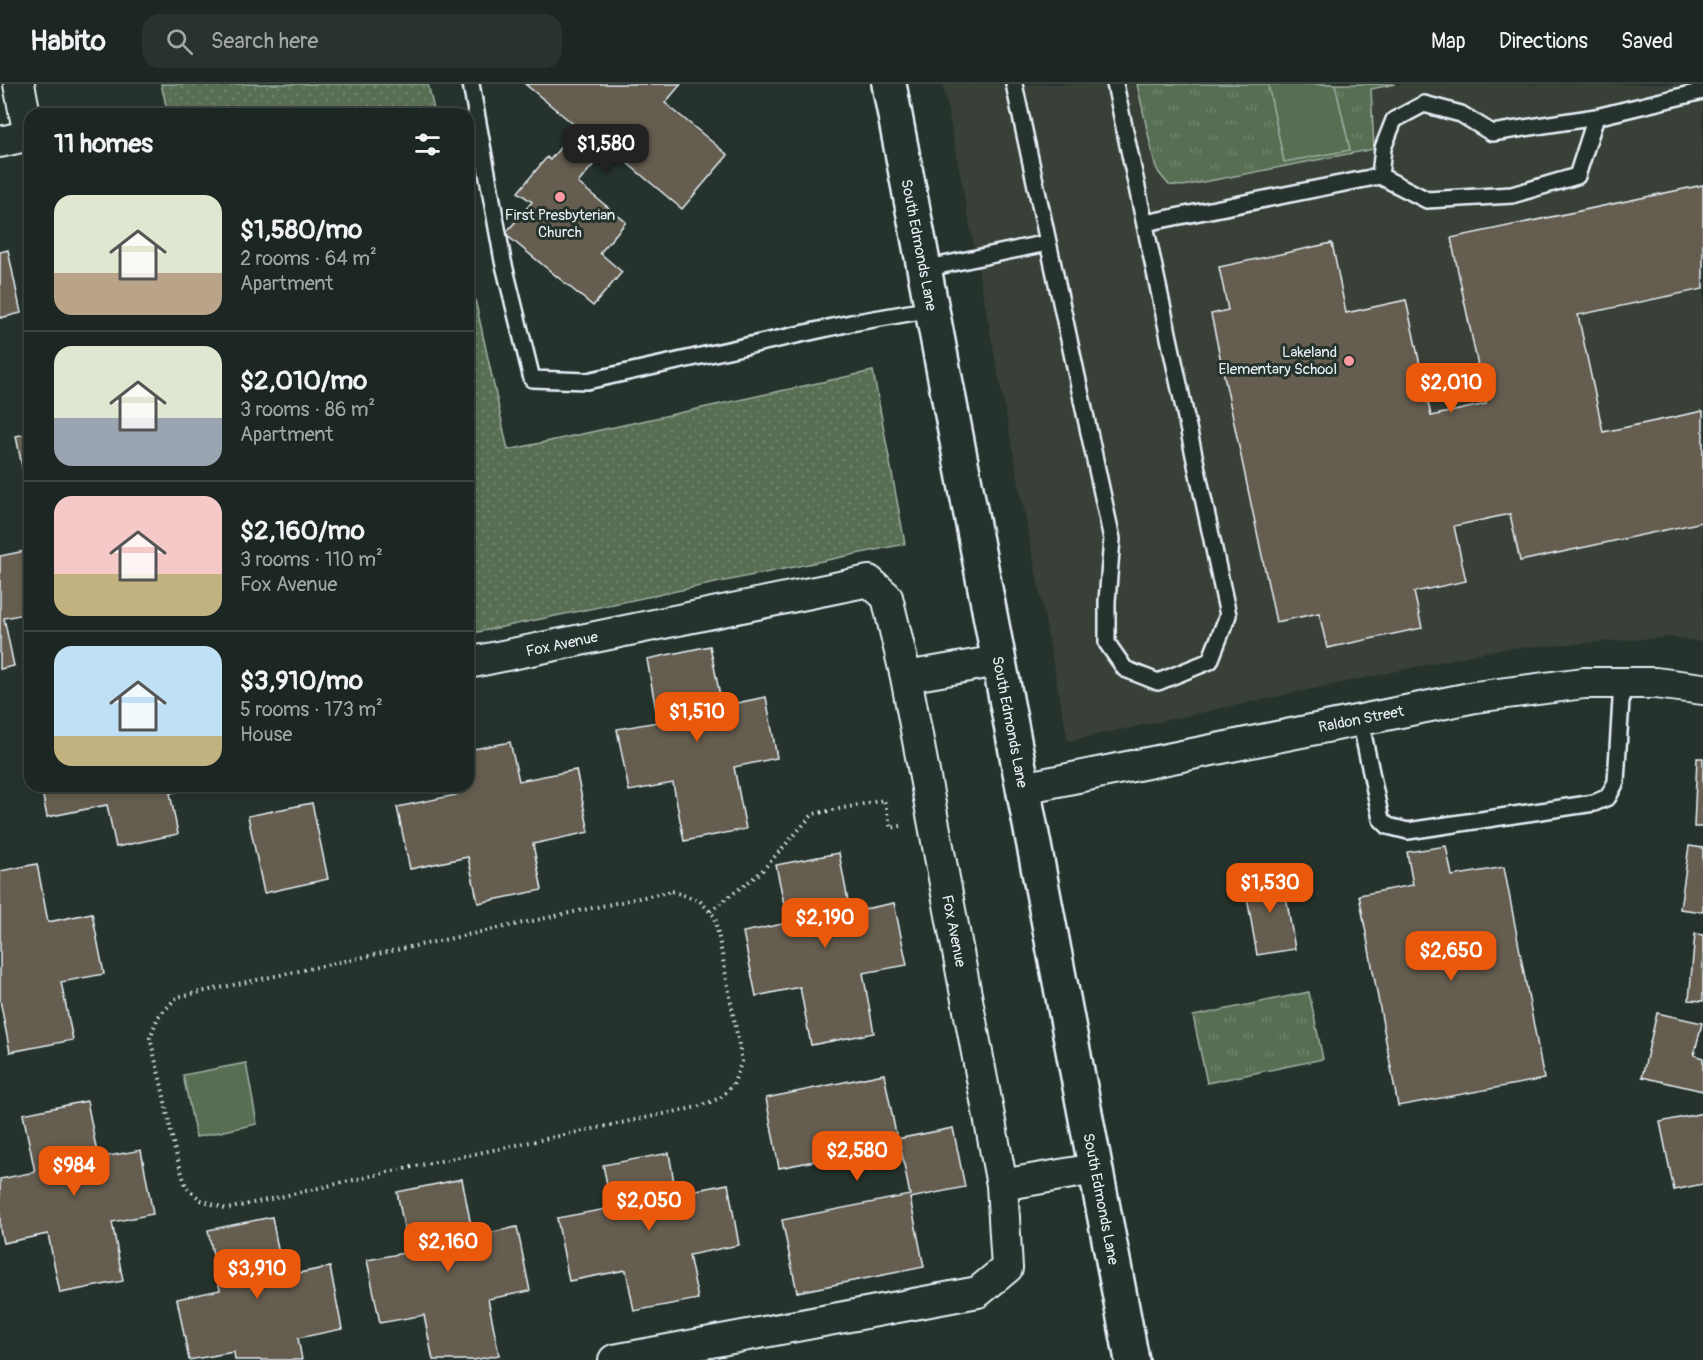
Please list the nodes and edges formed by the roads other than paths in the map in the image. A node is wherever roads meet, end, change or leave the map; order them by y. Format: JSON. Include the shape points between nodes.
{"nodes":[{"id":1,"x":19,"y":84,"type":"edge"},
{"id":2,"x":471,"y":84,"type":"edge"},
{"id":3,"x":889,"y":84,"type":"edge"},
{"id":4,"x":1014,"y":84,"type":"edge"},
{"id":5,"x":1115,"y":84,"type":"edge"},
{"id":6,"x":1703,"y":92,"type":"edge"},
{"id":7,"x":24,"y":108,"type":"edge"},
{"id":8,"x":1596,"y":117,"type":"junction"},
{"id":9,"x":24,"y":136,"type":"edge"},
{"id":10,"x":0,"y":141,"type":"edge"},
{"id":11,"x":1380,"y":176,"type":"junction"},
{"id":12,"x":1145,"y":223,"type":"junction"},
{"id":13,"x":1047,"y":243,"type":"junction"},
{"id":14,"x":924,"y":269,"type":"junction"},
{"id":15,"x":932,"y":309,"type":"junction"},
{"id":16,"x":998,"y":661,"type":"junction"},
{"id":17,"x":474,"y":662,"type":"edge"},
{"id":18,"x":906,"y":677,"type":"junction"},
{"id":19,"x":1622,"y":683,"type":"junction"},
{"id":20,"x":1703,"y":690,"type":"edge"},
{"id":21,"x":1360,"y":720,"type":"junction"},
{"id":22,"x":1023,"y":788,"type":"junction"},
{"id":23,"x":1095,"y":1169,"type":"junction"},
{"id":24,"x":1002,"y":1185,"type":"junction"},
{"id":25,"x":614,"y":1360,"type":"edge"},
{"id":26,"x":1132,"y":1360,"type":"edge"}],
"edges":[{"from":1,"to":7,"type":"street"},
{"from":2,"to":15,"type":"lane","via":[[503,261],[532,379],[587,381]]},
{"from":3,"to":14,"type":"street","name":"South Edmonds Lane"},
{"from":4,"to":13,"type":"lane"},
{"from":5,"to":12,"type":"lane"},
{"from":6,"to":8,"type":"lane"},
{"from":8,"to":11,"type":"lane","via":[[1576,176],[1512,195],[1426,200]]},
{"from":8,"to":11,"type":"lane","via":[[1492,133],[1461,114],[1424,104],[1394,120],[1383,148]]},
{"from":9,"to":10,"type":"street"},
{"from":11,"to":12,"type":"lane"},
{"from":12,"to":13,"type":"lane","via":[[1228,615],[1210,661],[1158,682],[1125,669],[1107,643],[1112,539]]},
{"from":13,"to":14,"type":"lane"},
{"from":14,"to":15,"type":"street","name":"South Edmonds Lane"},
{"from":15,"to":16,"type":"street","name":"South Edmonds Lane"},
{"from":16,"to":18,"type":"street"},
{"from":16,"to":22,"type":"street","name":"South Edmonds Lane"},
{"from":17,"to":18,"type":"street","name":"Fox Avenue","via":[[869,581],[886,597]]},
{"from":18,"to":24,"type":"street","name":"Fox Avenue"},
{"from":19,"to":20,"type":"street","name":"Raldon Street"},
{"from":19,"to":21,"type":"street","name":"Raldon Street","via":[[1584,683],[1475,697]]},
{"from":19,"to":21,"type":"lane","via":[[1617,782],[1608,796],[1594,803],[1408,831],[1388,826],[1381,819]]},
{"from":21,"to":22,"type":"street","name":"Raldon Street"},
{"from":22,"to":23,"type":"street","name":"South Edmonds Lane"},
{"from":23,"to":24,"type":"street"},
{"from":23,"to":26,"type":"street","name":"South Edmonds Lane"},
{"from":24,"to":25,"type":"street","name":"Fox Avenue","via":[[1007,1268],[978,1292]]}]}
